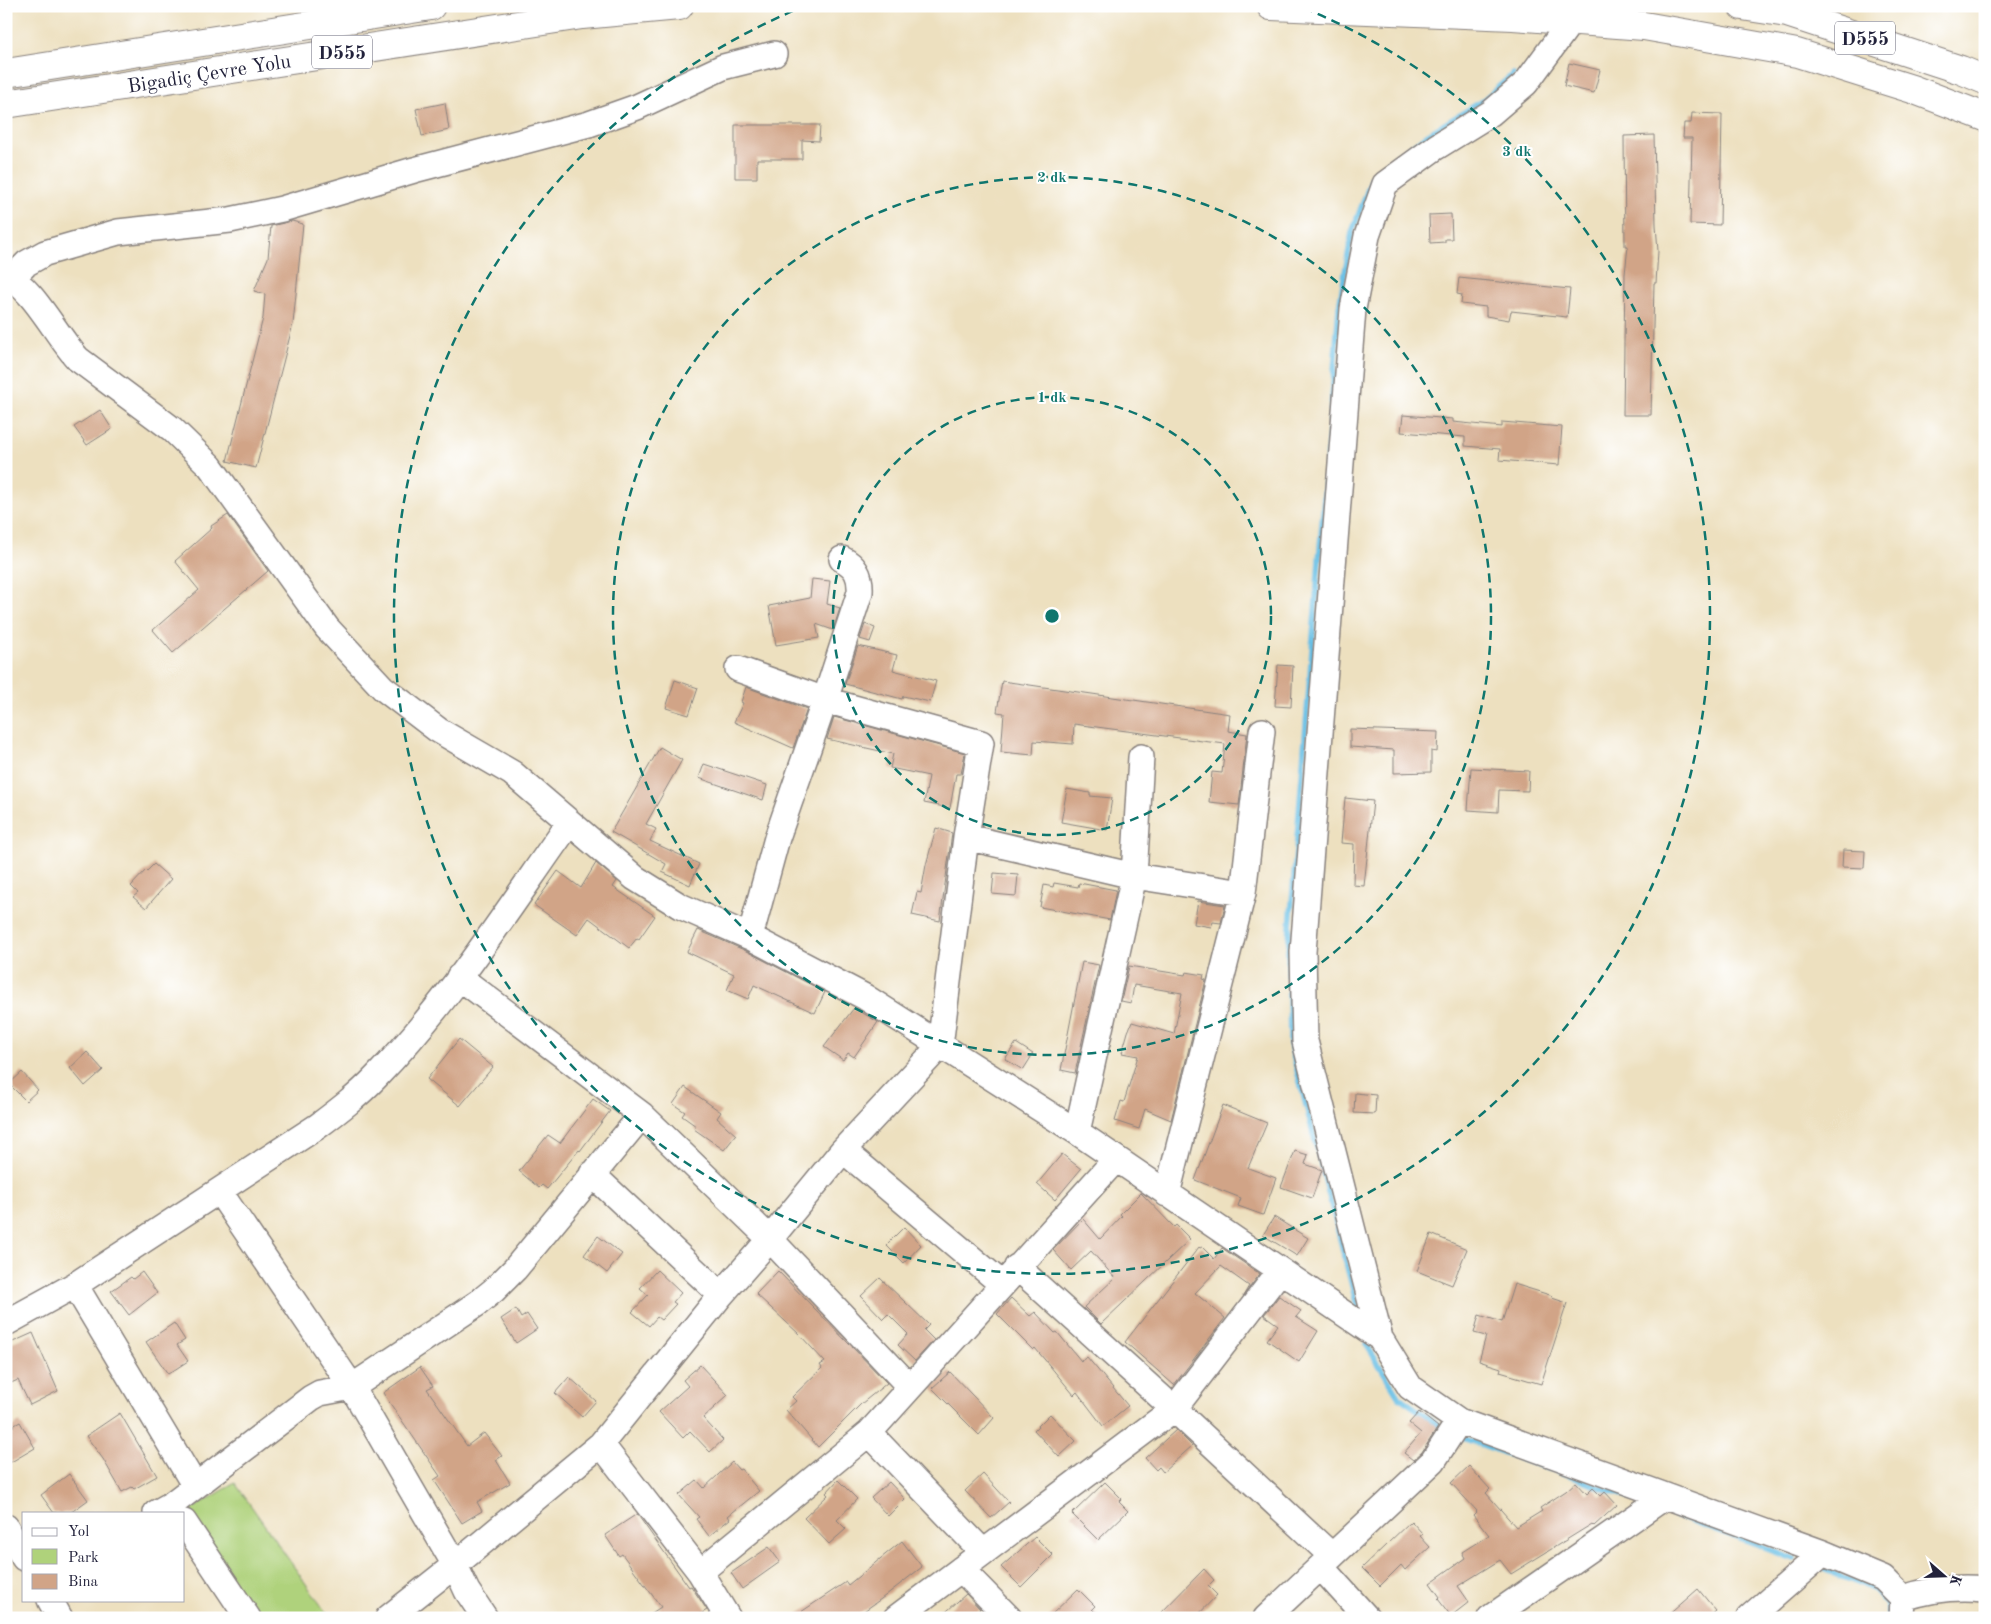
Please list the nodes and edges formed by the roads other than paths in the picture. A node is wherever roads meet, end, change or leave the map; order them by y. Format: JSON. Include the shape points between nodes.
{"nodes":[{"id":1,"x":431,"y":6,"type":"edge"},
{"id":2,"x":679,"y":6,"type":"edge"},
{"id":3,"x":1271,"y":6,"type":"edge"},
{"id":4,"x":1742,"y":6,"type":"edge"},
{"id":5,"x":1572,"y":20,"type":"junction"},
{"id":6,"x":774,"y":54,"type":"dead end"},
{"id":7,"x":6,"y":73,"type":"edge"},
{"id":8,"x":1985,"y":80,"type":"edge"},
{"id":9,"x":6,"y":104,"type":"edge"},
{"id":10,"x":1985,"y":118,"type":"edge"},
{"id":11,"x":9,"y":277,"type":"edge"},
{"id":12,"x":842,"y":558,"type":"dead end"},
{"id":13,"x":738,"y":669,"type":"dead end"},
{"id":14,"x":826,"y":700,"type":"junction"},
{"id":15,"x":1262,"y":731,"type":"dead end"},
{"id":16,"x":1141,"y":757,"type":"dead end"},
{"id":17,"x":569,"y":823,"type":"junction"},
{"id":18,"x":966,"y":837,"type":"junction"},
{"id":19,"x":1134,"y":876,"type":"junction"},
{"id":20,"x":1244,"y":893,"type":"junction"},
{"id":21,"x":750,"y":937,"type":"junction"},
{"id":22,"x":459,"y":977,"type":"junction"},
{"id":23,"x":940,"y":1046,"type":"junction"},
{"id":24,"x":642,"y":1115,"type":"junction"},
{"id":25,"x":1077,"y":1132,"type":"junction"},
{"id":26,"x":843,"y":1150,"type":"junction"},
{"id":27,"x":1116,"y":1159,"type":"junction"},
{"id":28,"x":592,"y":1174,"type":"junction"},
{"id":29,"x":219,"y":1191,"type":"junction"},
{"id":30,"x":1167,"y":1194,"type":"junction"},
{"id":31,"x":770,"y":1239,"type":"junction"},
{"id":32,"x":1280,"y":1271,"type":"junction"},
{"id":33,"x":1009,"y":1276,"type":"junction"},
{"id":34,"x":75,"y":1285,"type":"junction"},
{"id":35,"x":721,"y":1295,"type":"junction"},
{"id":36,"x":6,"y":1323,"type":"edge"},
{"id":37,"x":1380,"y":1338,"type":"junction"},
{"id":38,"x":352,"y":1387,"type":"junction"},
{"id":39,"x":910,"y":1387,"type":"junction"},
{"id":40,"x":1174,"y":1409,"type":"junction"},
{"id":41,"x":1459,"y":1420,"type":"junction"},
{"id":42,"x":869,"y":1433,"type":"junction"},
{"id":43,"x":601,"y":1444,"type":"junction"},
{"id":44,"x":196,"y":1486,"type":"junction"},
{"id":45,"x":1666,"y":1496,"type":"junction"},
{"id":46,"x":173,"y":1512,"type":"edge"},
{"id":47,"x":6,"y":1527,"type":"edge"},
{"id":48,"x":185,"y":1531,"type":"edge"},
{"id":49,"x":983,"y":1552,"type":"junction"},
{"id":50,"x":1823,"y":1553,"type":"junction"},
{"id":51,"x":22,"y":1555,"type":"edge"},
{"id":52,"x":22,"y":1559,"type":"edge"},
{"id":53,"x":1326,"y":1561,"type":"junction"},
{"id":54,"x":455,"y":1565,"type":"junction"},
{"id":55,"x":6,"y":1568,"type":"edge"},
{"id":56,"x":961,"y":1569,"type":"junction"},
{"id":57,"x":700,"y":1572,"type":"junction"},
{"id":58,"x":1985,"y":1589,"type":"edge"},
{"id":59,"x":51,"y":1602,"type":"edge"},
{"id":60,"x":1902,"y":1608,"type":"edge"},
{"id":61,"x":60,"y":1618,"type":"edge"},
{"id":62,"x":248,"y":1618,"type":"edge"},
{"id":63,"x":388,"y":1618,"type":"edge"},
{"id":64,"x":485,"y":1618,"type":"edge"},
{"id":65,"x":728,"y":1618,"type":"edge"},
{"id":66,"x":896,"y":1618,"type":"edge"},
{"id":67,"x":1009,"y":1618,"type":"edge"},
{"id":68,"x":1266,"y":1618,"type":"edge"},
{"id":69,"x":1366,"y":1618,"type":"edge"},
{"id":70,"x":1490,"y":1618,"type":"edge"},
{"id":71,"x":1749,"y":1618,"type":"edge"}],
"edges":[{"from":1,"to":7,"type":"highway","name":"Bigadiç Çevre Yolu","number":"D555"},
{"from":2,"to":9,"type":"highway","name":"Bigadiç Çevre Yolu","number":"D555","via":[[573,17]]},
{"from":3,"to":5,"type":"highway","number":"D555"},
{"from":4,"to":8,"type":"highway","number":"D555","via":[[1787,13]]},
{"from":5,"to":10,"type":"highway","number":"D555","via":[[1644,26],[1797,54],[1912,89]]},
{"from":5,"to":37,"type":"street","via":[[1526,83],[1491,113],[1436,146],[1385,184],[1366,236],[1353,309],[1303,952],[1305,1041]]},
{"from":6,"to":11,"type":"street","via":[[723,67],[637,107],[589,124],[275,211],[230,220],[118,232],[45,253]]},
{"from":11,"to":17,"type":"street","via":[[21,285],[78,358],[172,430],[210,466],[327,628],[383,688],[438,730],[512,773]]},
{"from":12,"to":14,"type":"street","via":[[855,569],[861,584]]},
{"from":13,"to":14,"type":"street"},
{"from":14,"to":18,"type":"street","via":[[981,743]]},
{"from":14,"to":21,"type":"street","via":[[777,838]]},
{"from":15,"to":20,"type":"street"},
{"from":16,"to":19,"type":"street"},
{"from":17,"to":21,"type":"street","via":[[656,892]]},
{"from":17,"to":22,"type":"street"},
{"from":18,"to":19,"type":"street"},
{"from":18,"to":23,"type":"street"},
{"from":19,"to":20,"type":"street"},
{"from":19,"to":25,"type":"street"},
{"from":20,"to":30,"type":"street"},
{"from":21,"to":23,"type":"street","via":[[865,997]]},
{"from":22,"to":24,"type":"street"},
{"from":22,"to":29,"type":"street","via":[[375,1079],[318,1126]]},
{"from":23,"to":25,"type":"street"},
{"from":23,"to":26,"type":"street"},
{"from":24,"to":28,"type":"street"},
{"from":24,"to":31,"type":"street"},
{"from":25,"to":27,"type":"street"},
{"from":26,"to":31,"type":"street"},
{"from":26,"to":33,"type":"street"},
{"from":27,"to":30,"type":"street"},
{"from":27,"to":33,"type":"street"},
{"from":28,"to":35,"type":"street"},
{"from":28,"to":38,"type":"street","via":[[494,1290]]},
{"from":29,"to":34,"type":"street"},
{"from":29,"to":38,"type":"street"},
{"from":30,"to":32,"type":"street"},
{"from":31,"to":35,"type":"street"},
{"from":31,"to":39,"type":"street"},
{"from":32,"to":37,"type":"street"},
{"from":32,"to":40,"type":"street"},
{"from":33,"to":39,"type":"street"},
{"from":33,"to":40,"type":"street"},
{"from":34,"to":36,"type":"street"},
{"from":34,"to":44,"type":"street"},
{"from":35,"to":43,"type":"street"},
{"from":37,"to":41,"type":"street","via":[[1410,1387]]},
{"from":38,"to":44,"type":"street","via":[[311,1398]]},
{"from":38,"to":54,"type":"street"},
{"from":39,"to":42,"type":"street"},
{"from":40,"to":49,"type":"street"},
{"from":40,"to":53,"type":"street"},
{"from":41,"to":45,"type":"street"},
{"from":41,"to":53,"type":"street","via":[[1432,1461]]},
{"from":42,"to":49,"type":"street"},
{"from":42,"to":57,"type":"street"},
{"from":43,"to":54,"type":"street"},
{"from":43,"to":57,"type":"street"},
{"from":44,"to":46,"type":"street"},
{"from":45,"to":50,"type":"street"},
{"from":45,"to":70,"type":"street"},
{"from":47,"to":51,"type":"street"},
{"from":48,"to":62,"type":"street"},
{"from":49,"to":56,"type":"street"},
{"from":50,"to":60,"type":"street","via":[[1883,1578]]},
{"from":50,"to":71,"type":"street"},
{"from":52,"to":55,"type":"street"},
{"from":53,"to":68,"type":"street"},
{"from":53,"to":69,"type":"street"},
{"from":54,"to":63,"type":"street"},
{"from":54,"to":64,"type":"street"},
{"from":56,"to":66,"type":"street"},
{"from":56,"to":67,"type":"street"},
{"from":57,"to":65,"type":"street"},
{"from":58,"to":60,"type":"street","via":[[1949,1588],[1917,1593]]},
{"from":59,"to":61,"type":"street"}]}
